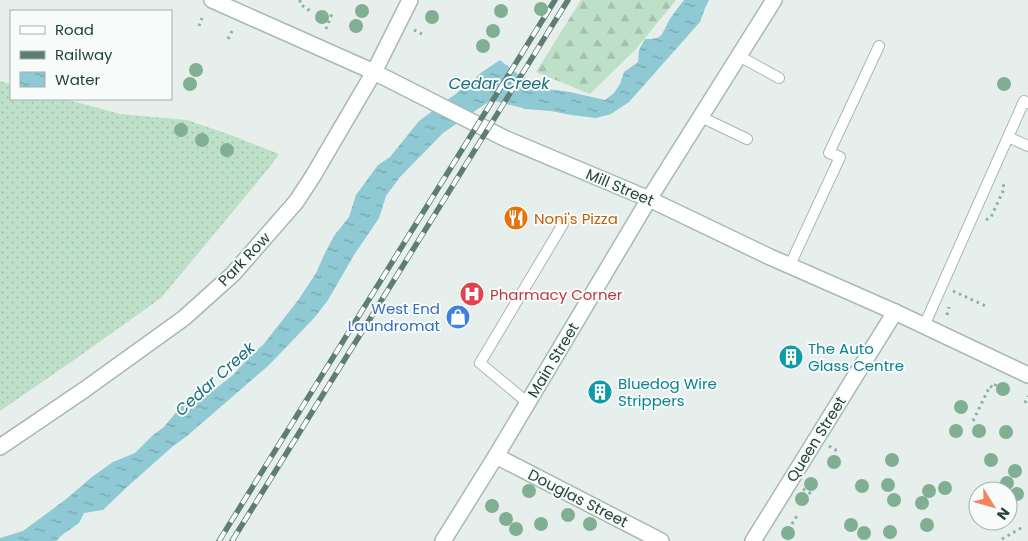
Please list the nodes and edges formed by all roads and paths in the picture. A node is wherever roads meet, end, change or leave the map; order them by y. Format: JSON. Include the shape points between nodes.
{"nodes":[{"id":1,"x":212,"y":0,"type":"edge"},
{"id":2,"x":300,"y":0,"type":"edge"},
{"id":3,"x":410,"y":0,"type":"edge"},
{"id":4,"x":774,"y":0,"type":"edge"},
{"id":5,"x":310,"y":11,"type":"dead end"},
{"id":6,"x":333,"y":11,"type":"dead end"},
{"id":7,"x":202,"y":18,"type":"dead end"},
{"id":8,"x":198,"y":26,"type":"dead end"},
{"id":9,"x":326,"y":29,"type":"dead end"},
{"id":10,"x":414,"y":30,"type":"dead end"},
{"id":11,"x":232,"y":31,"type":"dead end"},
{"id":12,"x":422,"y":34,"type":"dead end"},
{"id":13,"x":228,"y":39,"type":"dead end"},
{"id":14,"x":879,"y":46,"type":"dead end"},
{"id":15,"x":740,"y":56,"type":"junction"},
{"id":16,"x":374,"y":72,"type":"junction"},
{"id":17,"x":779,"y":78,"type":"dead end"},
{"id":18,"x":1028,"y":102,"type":"edge"},
{"id":19,"x":701,"y":117,"type":"junction"},
{"id":20,"x":1008,"y":137,"type":"junction"},
{"id":21,"x":747,"y":139,"type":"dead end"},
{"id":22,"x":1028,"y":146,"type":"edge"},
{"id":23,"x":649,"y":199,"type":"junction"},
{"id":24,"x":563,"y":224,"type":"dead end"},
{"id":25,"x":790,"y":265,"type":"junction"},
{"id":26,"x":952,"y":291,"type":"dead end"},
{"id":27,"x":988,"y":307,"type":"dead end"},
{"id":28,"x":895,"y":312,"type":"junction"},
{"id":29,"x":924,"y":326,"type":"junction"},
{"id":30,"x":1027,"y":373,"type":"edge"},
{"id":31,"x":997,"y":381,"type":"dead end"},
{"id":32,"x":1028,"y":396,"type":"edge"},
{"id":33,"x":528,"y":403,"type":"junction"},
{"id":34,"x":1025,"y":403,"type":"dead end"},
{"id":35,"x":973,"y":421,"type":"dead end"},
{"id":36,"x":0,"y":447,"type":"edge"},
{"id":37,"x":496,"y":456,"type":"junction"},
{"id":38,"x":799,"y":487,"type":"dead end"},
{"id":39,"x":813,"y":495,"type":"dead end"},
{"id":40,"x":798,"y":514,"type":"dead end"},
{"id":41,"x":792,"y":524,"type":"dead end"},
{"id":42,"x":1021,"y":528,"type":"dead end"},
{"id":43,"x":1002,"y":539,"type":"dead end"},
{"id":44,"x":443,"y":541,"type":"edge"},
{"id":45,"x":661,"y":541,"type":"edge"},
{"id":46,"x":753,"y":541,"type":"edge"}],
"edges":[{"from":1,"to":16,"type":"main road","name":"Mill Street"},
{"from":2,"to":5,"type":"path","via":[[300,4]]},
{"from":3,"to":16,"type":"main road","name":"Park Row"},
{"from":4,"to":15,"type":"main road","name":"Main Street"},
{"from":6,"to":9,"type":"path"},
{"from":7,"to":8,"type":"path"},
{"from":10,"to":12,"type":"path"},
{"from":11,"to":13,"type":"path"},
{"from":14,"to":25,"type":"lane","via":[[829,153],[840,157]]},
{"from":15,"to":17,"type":"lane"},
{"from":15,"to":19,"type":"main road","name":"Main Street"},
{"from":16,"to":23,"type":"main road","name":"Mill Street","via":[[504,138]]},
{"from":16,"to":36,"type":"main road","name":"Park Row","via":[[296,202],[233,274],[184,318]]},
{"from":18,"to":20,"type":"lane","via":[[1024,100]]},
{"from":19,"to":21,"type":"lane"},
{"from":19,"to":23,"type":"main road","name":"Main Street"},
{"from":20,"to":22,"type":"lane"},
{"from":20,"to":29,"type":"lane"},
{"from":23,"to":25,"type":"main road","name":"Mill Street"},
{"from":23,"to":33,"type":"main road","name":"Main Street"},
{"from":24,"to":33,"type":"lane","via":[[480,363]]},
{"from":25,"to":28,"type":"main road","name":"Mill Street"},
{"from":26,"to":27,"type":"path"},
{"from":28,"to":29,"type":"main road","name":"Mill Street"},
{"from":28,"to":46,"type":"main road","name":"Queen Street"},
{"from":29,"to":30,"type":"main road","name":"Mill Street"},
{"from":31,"to":35,"type":"path","via":[[994,388],[990,386]]},
{"from":32,"to":34,"type":"path"},
{"from":33,"to":37,"type":"main road","name":"Main Street"},
{"from":37,"to":44,"type":"main road","name":"Main Street"},
{"from":37,"to":45,"type":"main road","name":"Douglas Street"},
{"from":38,"to":39,"type":"path"},
{"from":40,"to":41,"type":"path"},
{"from":42,"to":43,"type":"path"}]}
